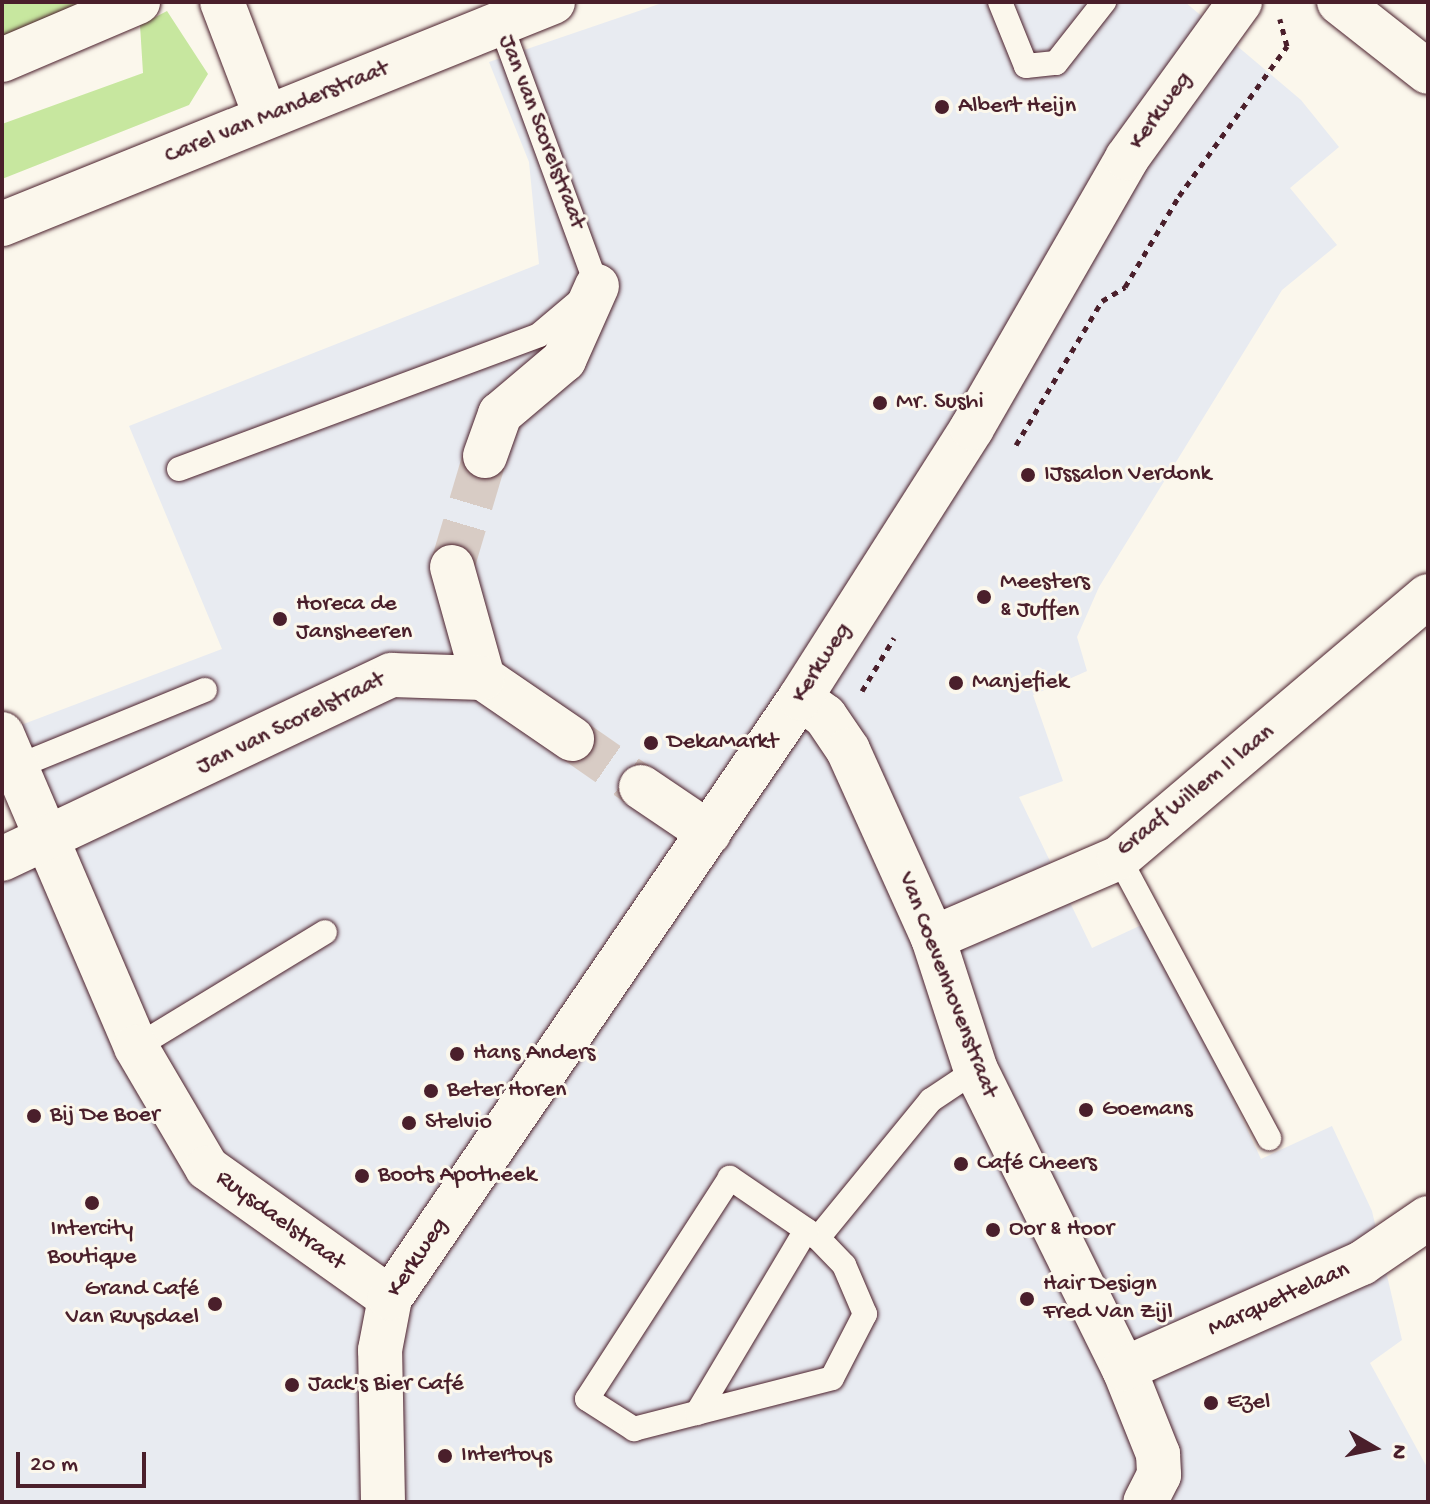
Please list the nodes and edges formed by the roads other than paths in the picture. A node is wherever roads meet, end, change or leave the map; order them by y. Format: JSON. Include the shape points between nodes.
{"nodes":[{"id":1,"x":138,"y":2,"type":"edge"},
{"id":2,"x":222,"y":2,"type":"edge"},
{"id":3,"x":553,"y":2,"type":"edge"},
{"id":4,"x":1000,"y":2,"type":"edge"},
{"id":5,"x":1104,"y":2,"type":"edge"},
{"id":6,"x":1240,"y":2,"type":"edge"},
{"id":7,"x":1339,"y":2,"type":"edge"},
{"id":8,"x":500,"y":23,"type":"junction"},
{"id":9,"x":2,"y":60,"type":"edge"},
{"id":10,"x":1427,"y":67,"type":"edge"},
{"id":11,"x":266,"y":117,"type":"junction"},
{"id":12,"x":2,"y":224,"type":"edge"},
{"id":13,"x":597,"y":286,"type":"junction"},
{"id":14,"x":485,"y":456,"type":"tunnel mouth"},
{"id":15,"x":179,"y":469,"type":"dead end"},
{"id":16,"x":452,"y":567,"type":"tunnel mouth"},
{"id":17,"x":1428,"y":596,"type":"edge"},
{"id":18,"x":483,"y":678,"type":"junction"},
{"id":19,"x":205,"y":690,"type":"dead end"},
{"id":20,"x":800,"y":698,"type":"junction"},
{"id":21,"x":572,"y":739,"type":"tunnel mouth"},
{"id":22,"x":9,"y":750,"type":"edge"},
{"id":23,"x":641,"y":787,"type":"tunnel mouth"},
{"id":24,"x":709,"y":833,"type":"junction"},
{"id":25,"x":47,"y":842,"type":"junction"},
{"id":26,"x":1119,"y":858,"type":"junction"},
{"id":27,"x":2,"y":859,"type":"edge"},
{"id":28,"x":325,"y":932,"type":"dead end"},
{"id":29,"x":933,"y":938,"type":"junction"},
{"id":30,"x":136,"y":1047,"type":"junction"},
{"id":31,"x":976,"y":1070,"type":"junction"},
{"id":32,"x":1269,"y":1138,"type":"dead end"},
{"id":33,"x":1428,"y":1218,"type":"edge"},
{"id":34,"x":812,"y":1234,"type":"junction"},
{"id":35,"x":390,"y":1298,"type":"junction"},
{"id":36,"x":1124,"y":1369,"type":"junction"},
{"id":37,"x":697,"y":1413,"type":"junction"},
{"id":38,"x":383,"y":1502,"type":"edge"},
{"id":39,"x":1145,"y":1502,"type":"edge"}],
"edges":[{"from":1,"to":9,"type":"street"},
{"from":2,"to":11,"type":"street"},
{"from":3,"to":8,"type":"street","name":"Carel van Manderstraat"},
{"from":4,"to":5,"type":"lane","via":[[1026,66],[1056,63]]},
{"from":6,"to":20,"type":"street","name":"Kerkweg","via":[[1127,158],[972,428]]},
{"from":7,"to":10,"type":"street"},
{"from":8,"to":11,"type":"street","name":"Carel van Manderstraat"},
{"from":8,"to":13,"type":"lane","name":"Jan van Scorelstraat"},
{"from":11,"to":12,"type":"street","name":"Carel van Manderstraat"},
{"from":13,"to":14,"type":"street","via":[[564,360],[500,414]]},
{"from":13,"to":15,"type":"lane","via":[[539,335]]},
{"from":16,"to":18,"type":"street"},
{"from":17,"to":26,"type":"street","name":"Graaf Willem II laan"},
{"from":18,"to":21,"type":"street"},
{"from":18,"to":25,"type":"street","name":"Jan van Scorelstraat","via":[[392,675]]},
{"from":19,"to":22,"type":"lane"},
{"from":20,"to":24,"type":"street","name":"Kerkweg"},
{"from":20,"to":29,"type":"street","name":"Van Coevenhovenstraat","via":[[825,716],[848,750]]},
{"from":22,"to":25,"type":"street","name":"Ruysdaelstraat"},
{"from":23,"to":24,"type":"street"},
{"from":24,"to":35,"type":"street","name":"Kerkweg"},
{"from":25,"to":27,"type":"street","name":"Jan van Scorelstraat"},
{"from":25,"to":30,"type":"street","name":"Ruysdaelstraat"},
{"from":26,"to":29,"type":"street","name":"Graaf Willem II laan"},
{"from":26,"to":32,"type":"lane"},
{"from":28,"to":30,"type":"lane"},
{"from":29,"to":31,"type":"street","name":"Van Coevenhovenstraat"},
{"from":30,"to":35,"type":"street","name":"Ruysdaelstraat","via":[[207,1168]]},
{"from":31,"to":34,"type":"lane","via":[[931,1100]]},
{"from":31,"to":36,"type":"street","name":"Van Coevenhovenstraat"},
{"from":33,"to":36,"type":"street","name":"Marquettelaan","via":[[1362,1263]]},
{"from":34,"to":37,"type":"lane"},
{"from":34,"to":37,"type":"lane","via":[[844,1265],[865,1314],[832,1378]]},
{"from":34,"to":37,"type":"lane","via":[[730,1178],[587,1399],[634,1429]]},
{"from":35,"to":38,"type":"street","name":"Kerkweg","via":[[380,1350]]},
{"from":36,"to":39,"type":"street","name":"Van Coevenhovenstraat","via":[[1158,1454],[1159,1475]]}]}
